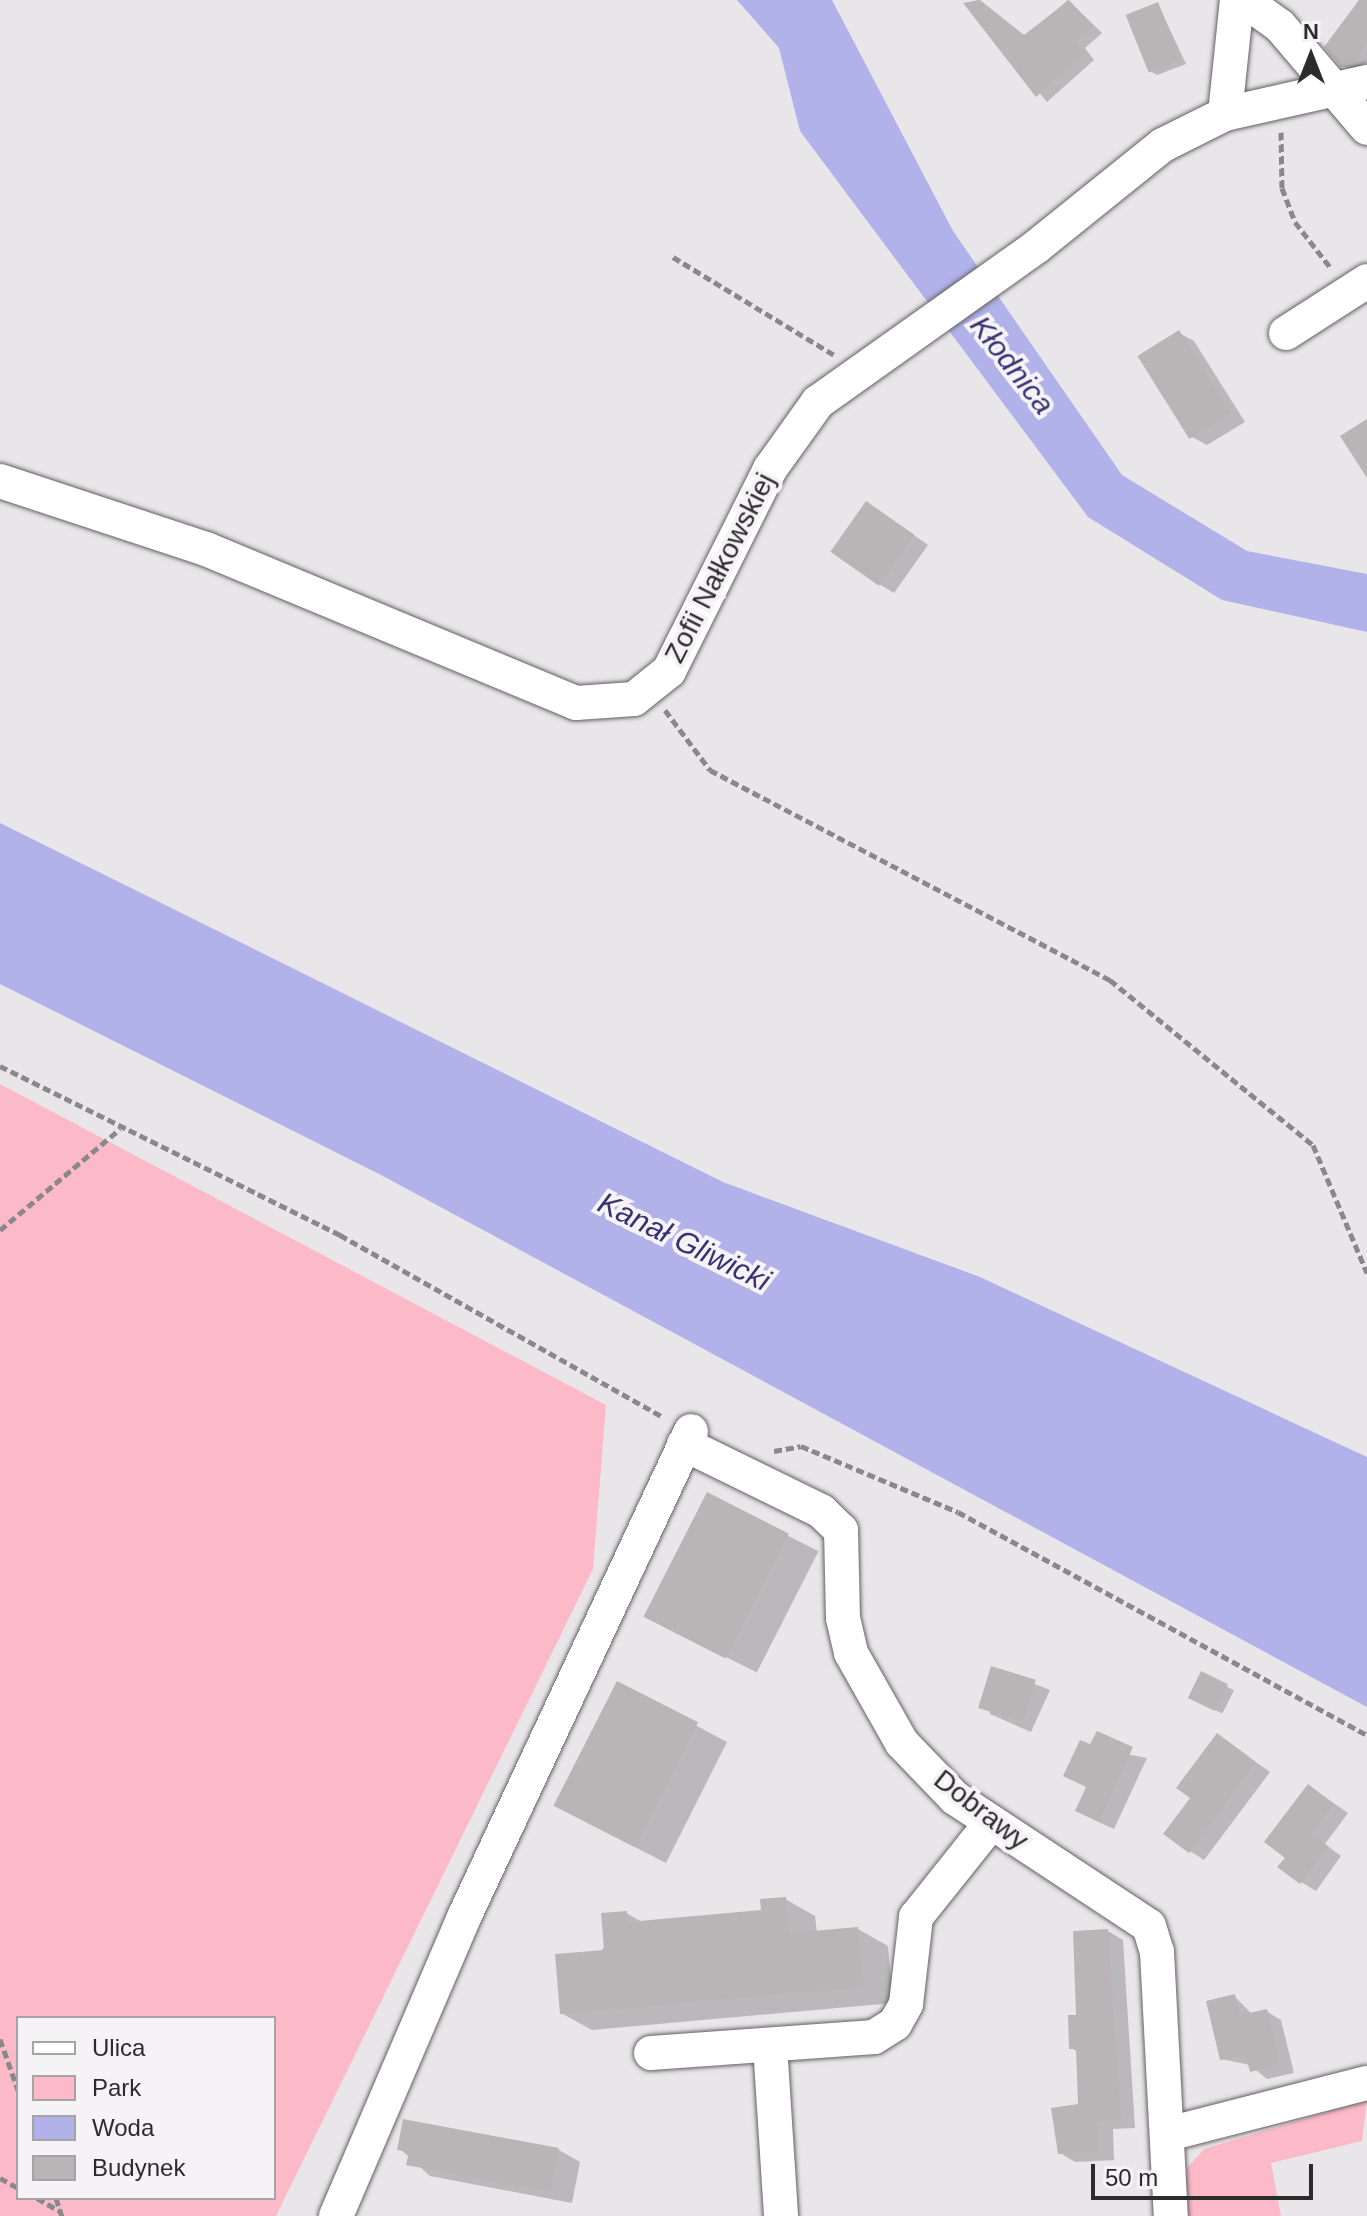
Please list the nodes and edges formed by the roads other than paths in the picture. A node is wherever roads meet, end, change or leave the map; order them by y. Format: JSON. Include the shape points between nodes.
{"nodes":[{"id":1,"x":1237,"y":0,"type":"edge"},
{"id":2,"x":1244,"y":0,"type":"edge"},
{"id":3,"x":1355,"y":87,"type":"edge"},
{"id":4,"x":1225,"y":114,"type":"junction"},
{"id":5,"x":1367,"y":128,"type":"edge"},
{"id":6,"x":1361,"y":286,"type":"edge"},
{"id":7,"x":1286,"y":333,"type":"dead end"},
{"id":8,"x":0,"y":481,"type":"edge"},
{"id":9,"x":991,"y":1823,"type":"junction"},
{"id":10,"x":770,"y":2045,"type":"junction"},
{"id":11,"x":651,"y":2053,"type":"dead end"},
{"id":12,"x":1367,"y":2083,"type":"edge"},
{"id":13,"x":1168,"y":2134,"type":"junction"},
{"id":14,"x":336,"y":2216,"type":"edge"},
{"id":15,"x":781,"y":2216,"type":"edge"},
{"id":16,"x":1171,"y":2216,"type":"edge"}],
"edges":[{"from":1,"to":4,"type":"street"},
{"from":2,"to":3,"type":"street"},
{"from":3,"to":4,"type":"street","name":"Zofii Nałkowskiej"},
{"from":3,"to":5,"type":"street"},
{"from":4,"to":8,"type":"street","name":"Zofii Nałkowskiej","via":[[1163,145],[1036,247],[858,370],[790,437],[690,638],[650,690],[609,705],[576,703],[258,569]]},
{"from":6,"to":7,"type":"street"},
{"from":9,"to":10,"type":"street","via":[[916,1917],[906,2004],[895,2024],[874,2037]]},
{"from":9,"to":13,"type":"street","name":"Dobrawy","via":[[1149,1926]]},
{"from":9,"to":14,"type":"street","name":"Dobrawy","via":[[902,1743],[870,1694],[843,1618],[841,1530],[821,1511],[687,1438],[465,1915]]},
{"from":10,"to":11,"type":"street"},
{"from":10,"to":15,"type":"street"},
{"from":12,"to":13,"type":"street"},
{"from":13,"to":16,"type":"street"}]}
